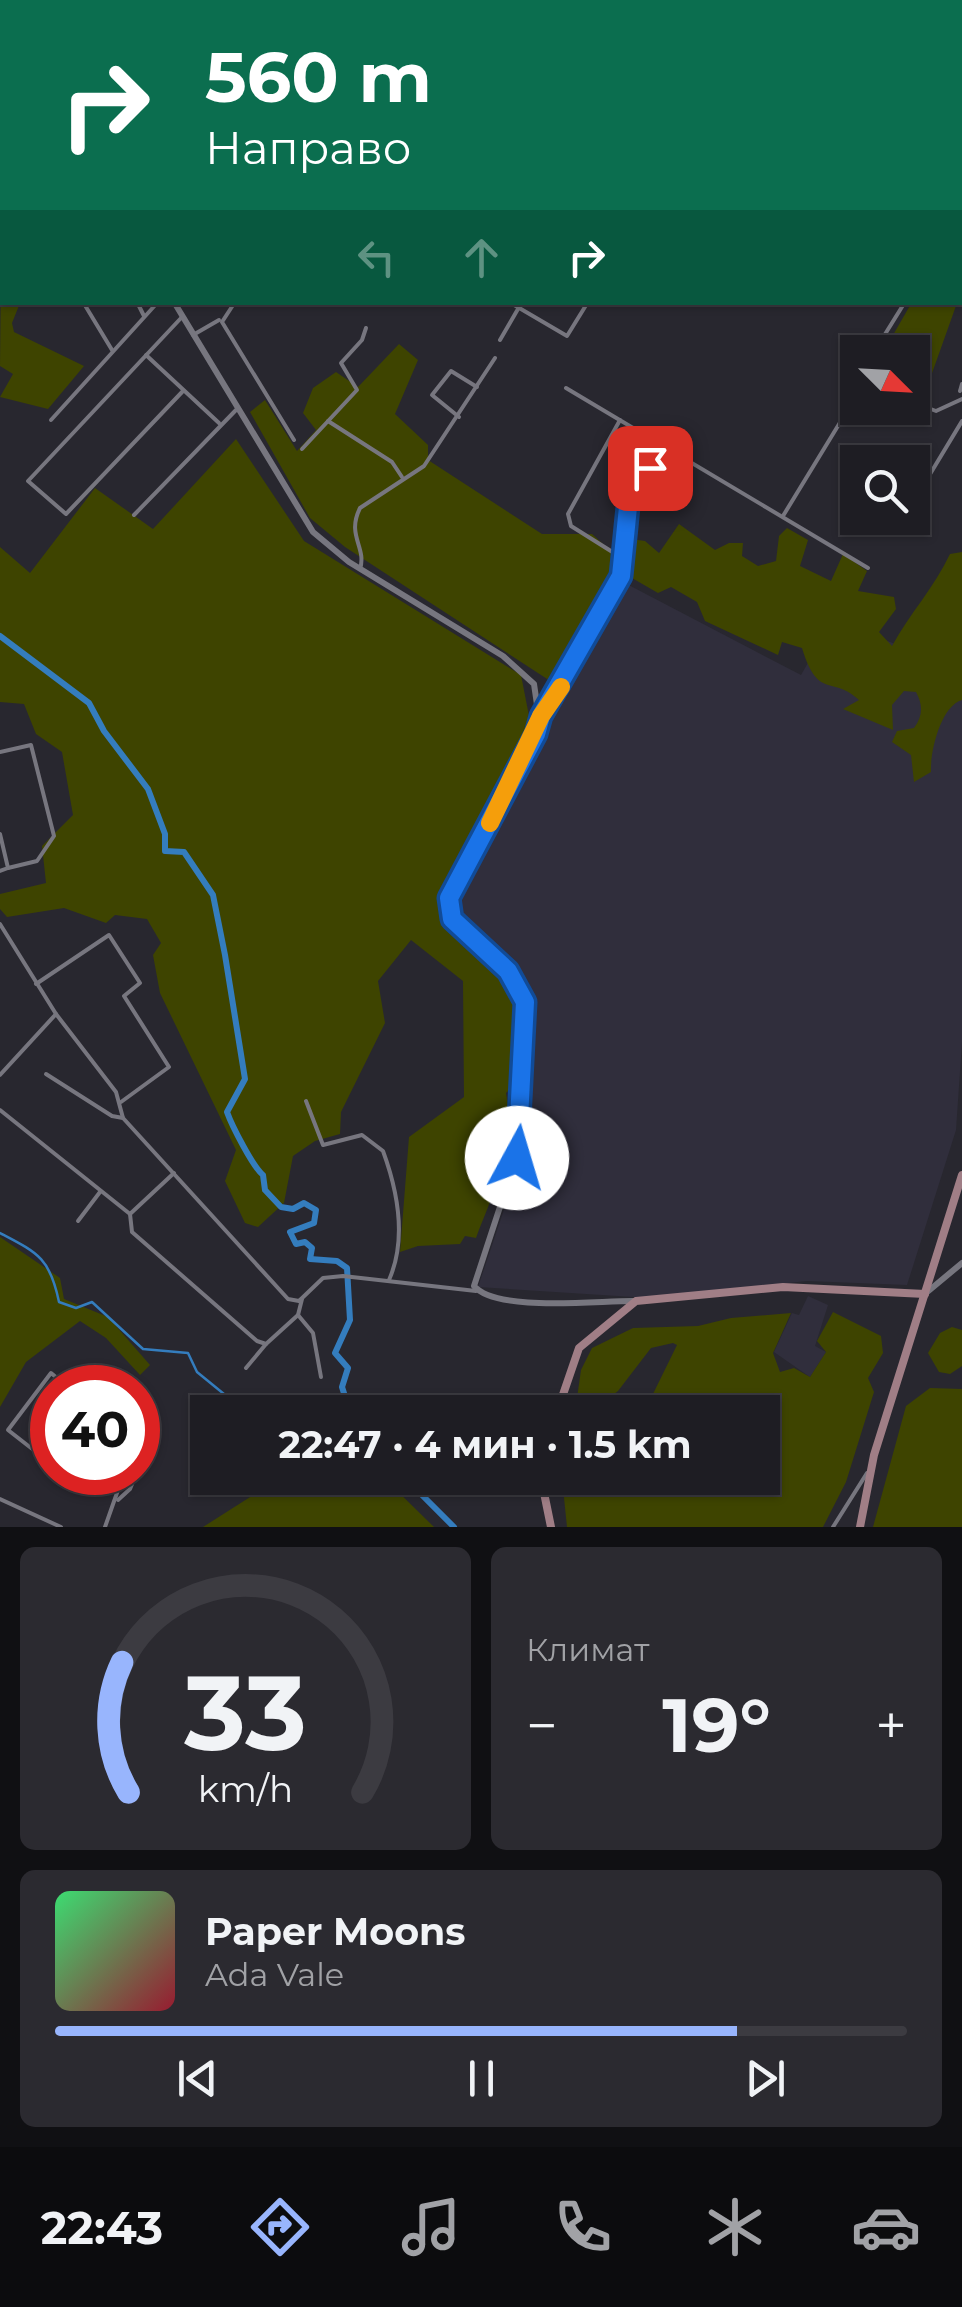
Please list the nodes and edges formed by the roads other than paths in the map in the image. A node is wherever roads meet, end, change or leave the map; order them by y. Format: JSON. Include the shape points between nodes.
{"nodes":[{"id":1,"x":85,"y":305,"type":"edge"},
{"id":2,"x":138,"y":305,"type":"edge"},
{"id":3,"x":155,"y":305,"type":"edge"},
{"id":4,"x":176,"y":305,"type":"edge"},
{"id":5,"x":233,"y":305,"type":"edge"},
{"id":6,"x":520,"y":305,"type":"edge"},
{"id":7,"x":586,"y":305,"type":"edge"},
{"id":8,"x":903,"y":305,"type":"edge"},
{"id":9,"x":144,"y":316,"type":"junction"},
{"id":10,"x":182,"y":318,"type":"junction"},
{"id":11,"x":220,"y":319,"type":"junction"},
{"id":12,"x":366,"y":328,"type":"dead end"},
{"id":13,"x":193,"y":335,"type":"junction"},
{"id":14,"x":885,"y":335,"type":"edge"},
{"id":15,"x":500,"y":340,"type":"dead end"},
{"id":16,"x":112,"y":350,"type":"junction"},
{"id":17,"x":146,"y":355,"type":"junction"},
{"id":18,"x":495,"y":358,"type":"dead end"},
{"id":19,"x":962,"y":384,"type":"edge"},
{"id":20,"x":477,"y":386,"type":"junction"},
{"id":21,"x":566,"y":388,"type":"dead end"},
{"id":22,"x":183,"y":391,"type":"junction"},
{"id":23,"x":960,"y":391,"type":"edge"},
{"id":24,"x":962,"y":400,"type":"edge"},
{"id":25,"x":930,"y":409,"type":"edge"},
{"id":26,"x":236,"y":410,"type":"junction"},
{"id":27,"x":459,"y":417,"type":"junction"},
{"id":28,"x":51,"y":420,"type":"dead end"},
{"id":29,"x":620,"y":420,"type":"junction"},
{"id":30,"x":328,"y":421,"type":"junction"},
{"id":31,"x":962,"y":421,"type":"edge"},
{"id":32,"x":840,"y":423,"type":"edge"},
{"id":33,"x":220,"y":424,"type":"junction"},
{"id":34,"x":294,"y":440,"type":"dead end"},
{"id":35,"x":664,"y":445,"type":"junction"},
{"id":36,"x":302,"y":449,"type":"dead end"},
{"id":37,"x":930,"y":474,"type":"edge"},
{"id":38,"x":402,"y":477,"type":"junction"},
{"id":39,"x":134,"y":515,"type":"dead end"},
{"id":40,"x":783,"y":516,"type":"junction"},
{"id":41,"x":623,"y":558,"type":"junction"},
{"id":42,"x":868,"y":568,"type":"dead end"},
{"id":43,"x":360,"y":569,"type":"junction"},
{"id":44,"x":541,"y":716,"type":"junction"},
{"id":45,"x":0,"y":752,"type":"edge"},
{"id":46,"x":0,"y":834,"type":"edge"},
{"id":47,"x":8,"y":868,"type":"junction"},
{"id":48,"x":0,"y":871,"type":"edge"},
{"id":49,"x":0,"y":924,"type":"edge"},
{"id":50,"x":36,"y":984,"type":"junction"},
{"id":51,"x":56,"y":1014,"type":"junction"},
{"id":52,"x":46,"y":1074,"type":"dead end"},
{"id":53,"x":0,"y":1075,"type":"edge"},
{"id":54,"x":306,"y":1101,"type":"dead end"},
{"id":55,"x":121,"y":1102,"type":"junction"},
{"id":56,"x":0,"y":1110,"type":"edge"},
{"id":57,"x":123,"y":1118,"type":"junction"},
{"id":58,"x":174,"y":1173,"type":"junction"},
{"id":59,"x":962,"y":1175,"type":"edge"},
{"id":60,"x":100,"y":1192,"type":"junction"},
{"id":61,"x":130,"y":1214,"type":"junction"},
{"id":62,"x":78,"y":1221,"type":"dead end"},
{"id":63,"x":962,"y":1264,"type":"edge"},
{"id":64,"x":388,"y":1280,"type":"junction"},
{"id":65,"x":476,"y":1291,"type":"junction"},
{"id":66,"x":925,"y":1294,"type":"junction"},
{"id":67,"x":302,"y":1299,"type":"junction"},
{"id":68,"x":636,"y":1301,"type":"junction"},
{"id":69,"x":298,"y":1314,"type":"junction"},
{"id":70,"x":266,"y":1344,"type":"junction"},
{"id":71,"x":246,"y":1368,"type":"dead end"},
{"id":72,"x":321,"y":1377,"type":"dead end"},
{"id":73,"x":563,"y":1395,"type":"edge"},
{"id":74,"x":30,"y":1400,"type":"edge"},
{"id":75,"x":30,"y":1447,"type":"edge"},
{"id":76,"x":874,"y":1454,"type":"junction"},
{"id":77,"x":117,"y":1495,"type":"edge"},
{"id":78,"x":124,"y":1495,"type":"edge"},
{"id":79,"x":544,"y":1495,"type":"edge"},
{"id":80,"x":0,"y":1498,"type":"edge"},
{"id":81,"x":118,"y":1500,"type":"junction"},
{"id":82,"x":61,"y":1527,"type":"edge"},
{"id":83,"x":105,"y":1527,"type":"edge"},
{"id":84,"x":551,"y":1527,"type":"edge"},
{"id":85,"x":833,"y":1527,"type":"edge"},
{"id":86,"x":860,"y":1527,"type":"edge"}],
"edges":[{"from":1,"to":16,"type":"street"},
{"from":2,"to":9,"type":"street"},
{"from":3,"to":9,"type":"street"},
{"from":4,"to":10,"type":"street"},
{"from":5,"to":11,"type":"street"},
{"from":6,"to":7,"type":"street","via":[[567,336]]},
{"from":6,"to":15,"type":"street"},
{"from":8,"to":14,"type":"street"},
{"from":9,"to":16,"type":"street"},
{"from":10,"to":13,"type":"street"},
{"from":10,"to":17,"type":"street"},
{"from":11,"to":13,"type":"street"},
{"from":11,"to":34,"type":"street"},
{"from":12,"to":30,"type":"street","via":[[340,364],[357,390]]},
{"from":13,"to":26,"type":"street"},
{"from":16,"to":28,"type":"street"},
{"from":17,"to":22,"type":"street"},
{"from":17,"to":22,"type":"street","via":[[28,481],[66,514]]},
{"from":18,"to":20,"type":"street"},
{"from":19,"to":23,"type":"street"},
{"from":20,"to":27,"type":"street"},
{"from":20,"to":27,"type":"street","via":[[451,371],[432,395]]},
{"from":21,"to":29,"type":"street"},
{"from":22,"to":33,"type":"street"},
{"from":24,"to":25,"type":"street"},
{"from":26,"to":33,"type":"street"},
{"from":26,"to":43,"type":"street","via":[[298,513]]},
{"from":27,"to":38,"type":"street","via":[[424,466]]},
{"from":29,"to":35,"type":"street"},
{"from":29,"to":41,"type":"street","via":[[568,514],[571,526]]},
{"from":30,"to":36,"type":"street"},
{"from":30,"to":38,"type":"street","via":[[392,462]]},
{"from":31,"to":37,"type":"street"},
{"from":32,"to":40,"type":"street"},
{"from":33,"to":39,"type":"street"},
{"from":35,"to":40,"type":"street"},
{"from":35,"to":41,"type":"street","via":[[628,507]]},
{"from":38,"to":43,"type":"street","via":[[371,497],[354,519]]},
{"from":40,"to":42,"type":"street"},
{"from":41,"to":44,"type":"street","via":[[621,576]]},
{"from":43,"to":44,"type":"street","via":[[526,673]]},
{"from":44,"to":65,"type":"street","via":[[449,898],[452,919],[508,971],[525,1002],[518,1148],[473,1282]]},
{"from":45,"to":47,"type":"street","via":[[31,745],[54,836],[37,862]]},
{"from":46,"to":47,"type":"street"},
{"from":47,"to":48,"type":"street"},
{"from":49,"to":50,"type":"street"},
{"from":50,"to":51,"type":"street"},
{"from":50,"to":55,"type":"street","via":[[109,935],[140,984],[124,996],[169,1067]]},
{"from":51,"to":53,"type":"street"},
{"from":51,"to":55,"type":"street"},
{"from":52,"to":57,"type":"street"},
{"from":54,"to":64,"type":"street","via":[[324,1145],[362,1135],[384,1151],[400,1236]]},
{"from":55,"to":57,"type":"street"},
{"from":56,"to":60,"type":"street"},
{"from":57,"to":58,"type":"street"},
{"from":58,"to":61,"type":"street"},
{"from":58,"to":67,"type":"street","via":[[288,1299]]},
{"from":59,"to":66,"type":"main road"},
{"from":60,"to":61,"type":"street"},
{"from":60,"to":62,"type":"street"},
{"from":61,"to":70,"type":"street","via":[[132,1232]]},
{"from":63,"to":66,"type":"street"},
{"from":64,"to":65,"type":"street"},
{"from":64,"to":67,"type":"street","via":[[323,1278]]},
{"from":65,"to":68,"type":"street","via":[[538,1302]]},
{"from":66,"to":68,"type":"main road","via":[[784,1287]]},
{"from":66,"to":76,"type":"main road"},
{"from":67,"to":69,"type":"street"},
{"from":68,"to":73,"type":"main road","via":[[579,1348]]},
{"from":69,"to":70,"type":"street"},
{"from":69,"to":72,"type":"street","via":[[313,1333]]},
{"from":70,"to":71,"type":"street"},
{"from":74,"to":75,"type":"street","via":[[8,1430]]},
{"from":76,"to":85,"type":"street"},
{"from":76,"to":86,"type":"main road"},
{"from":77,"to":81,"type":"street"},
{"from":78,"to":81,"type":"street"},
{"from":79,"to":84,"type":"main road"},
{"from":80,"to":82,"type":"street"},
{"from":81,"to":83,"type":"street"}]}
